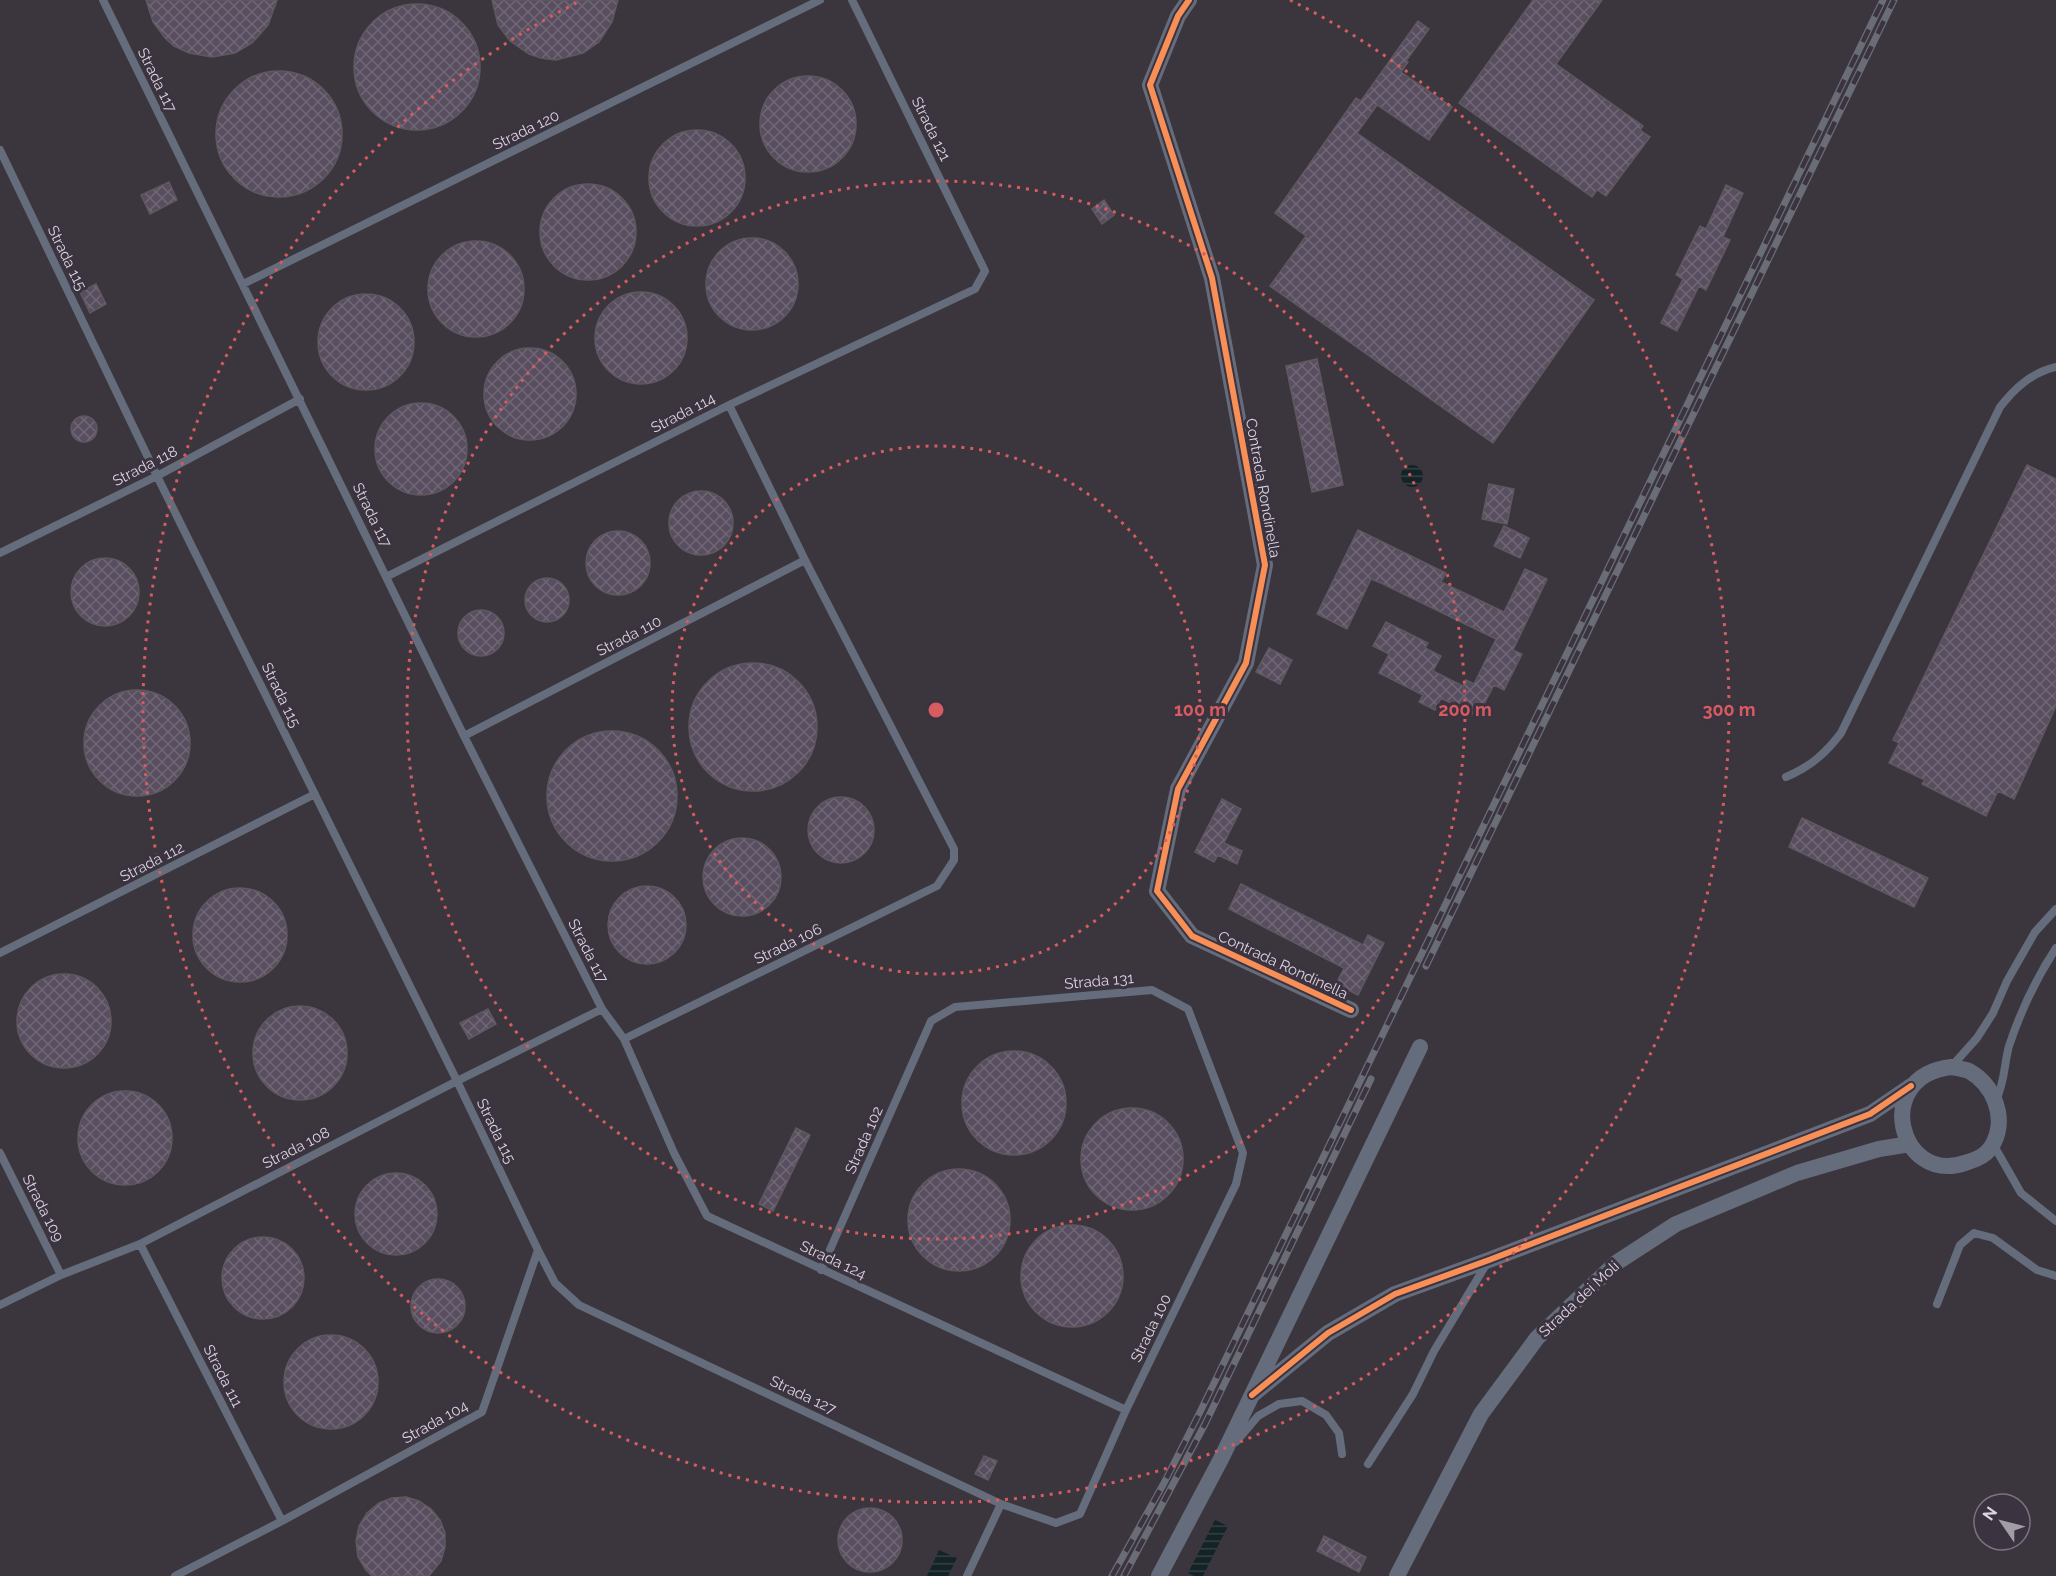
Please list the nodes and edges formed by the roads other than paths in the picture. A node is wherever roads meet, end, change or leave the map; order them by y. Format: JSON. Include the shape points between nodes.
{"nodes":[{"id":1,"x":103,"y":0,"type":"edge"},
{"id":2,"x":820,"y":0,"type":"edge"},
{"id":3,"x":852,"y":0,"type":"edge"},
{"id":4,"x":1189,"y":0,"type":"edge"},
{"id":5,"x":0,"y":150,"type":"edge"},
{"id":6,"x":985,"y":271,"type":"joint"},
{"id":7,"x":243,"y":284,"type":"junction"},
{"id":8,"x":2056,"y":367,"type":"edge"},
{"id":9,"x":300,"y":399,"type":"junction"},
{"id":10,"x":729,"y":405,"type":"junction"},
{"id":11,"x":157,"y":476,"type":"junction"},
{"id":12,"x":0,"y":553,"type":"edge"},
{"id":13,"x":805,"y":560,"type":"junction"},
{"id":14,"x":388,"y":576,"type":"junction"},
{"id":15,"x":464,"y":736,"type":"junction"},
{"id":16,"x":1786,"y":777,"type":"dead end"},
{"id":17,"x":315,"y":794,"type":"junction"},
{"id":18,"x":2056,"y":909,"type":"edge"},
{"id":19,"x":2056,"y":948,"type":"edge"},
{"id":20,"x":0,"y":953,"type":"edge"},
{"id":21,"x":602,"y":1009,"type":"junction"},
{"id":22,"x":1351,"y":1010,"type":"dead end"},
{"id":23,"x":932,"y":1021,"type":"joint"},
{"id":24,"x":624,"y":1039,"type":"junction"},
{"id":25,"x":1420,"y":1047,"type":"dead end"},
{"id":26,"x":1951,"y":1067,"type":"junction"},
{"id":27,"x":457,"y":1081,"type":"junction"},
{"id":28,"x":1911,"y":1086,"type":"junction"},
{"id":29,"x":1996,"y":1100,"type":"junction"},
{"id":30,"x":1910,"y":1144,"type":"junction"},
{"id":31,"x":1993,"y":1144,"type":"junction"},
{"id":32,"x":1243,"y":1152,"type":"joint"},
{"id":33,"x":0,"y":1153,"type":"edge"},
{"id":34,"x":2056,"y":1221,"type":"edge"},
{"id":35,"x":140,"y":1244,"type":"junction"},
{"id":36,"x":538,"y":1250,"type":"junction"},
{"id":37,"x":1489,"y":1260,"type":"junction"},
{"id":38,"x":821,"y":1270,"type":"junction"},
{"id":39,"x":61,"y":1275,"type":"junction"},
{"id":40,"x":2056,"y":1276,"type":"edge"},
{"id":41,"x":1937,"y":1304,"type":"dead end"},
{"id":42,"x":0,"y":1305,"type":"edge"},
{"id":43,"x":1252,"y":1395,"type":"junction"},
{"id":44,"x":1126,"y":1410,"type":"junction"},
{"id":45,"x":1342,"y":1454,"type":"dead end"},
{"id":46,"x":1221,"y":1459,"type":"junction"},
{"id":47,"x":1368,"y":1464,"type":"dead end"},
{"id":48,"x":1001,"y":1504,"type":"junction"},
{"id":49,"x":1080,"y":1514,"type":"joint"},
{"id":50,"x":282,"y":1521,"type":"junction"},
{"id":51,"x":175,"y":1576,"type":"edge"},
{"id":52,"x":967,"y":1576,"type":"edge"},
{"id":53,"x":1159,"y":1576,"type":"edge"},
{"id":54,"x":1397,"y":1576,"type":"edge"}],
"edges":[{"from":1,"to":7,"type":"lane","name":"Strada 117"},
{"from":2,"to":7,"type":"lane","name":"Strada 120"},
{"from":3,"to":6,"type":"lane","name":"Strada 121"},
{"from":4,"to":22,"type":"street","name":"Contrada Rondinella","via":[[1178,16],[1150,85],[1212,278],[1265,565],[1246,663],[1178,789],[1157,891],[1192,936]]},
{"from":5,"to":11,"type":"lane","name":"Strada 115"},
{"from":6,"to":10,"type":"lane","name":"Strada 114","via":[[975,289]]},
{"from":7,"to":9,"type":"lane","name":"Strada 117"},
{"from":8,"to":16,"type":"lane","via":[[2024,381],[2000,407],[1841,733],[1816,761]]},
{"from":9,"to":11,"type":"lane","name":"Strada 118"},
{"from":9,"to":14,"type":"lane","name":"Strada 117"},
{"from":10,"to":13,"type":"lane"},
{"from":10,"to":14,"type":"lane","name":"Strada 114"},
{"from":11,"to":12,"type":"lane","name":"Strada 118"},
{"from":11,"to":17,"type":"lane","name":"Strada 115"},
{"from":13,"to":15,"type":"lane","name":"Strada 110"},
{"from":13,"to":24,"type":"lane","name":"Strada 106","via":[[954,849],[954,860],[937,886]]},
{"from":14,"to":15,"type":"lane","name":"Strada 117"},
{"from":15,"to":21,"type":"lane","name":"Strada 117"},
{"from":17,"to":20,"type":"lane","name":"Strada 112"},
{"from":17,"to":27,"type":"lane","name":"Strada 115"},
{"from":18,"to":26,"type":"lane","via":[[2035,932],[1977,1038]]},
{"from":19,"to":29,"type":"lane","via":[[2009,1047]]},
{"from":21,"to":24,"type":"lane","name":"Strada 117"},
{"from":21,"to":27,"type":"lane","name":"Strada 108"},
{"from":23,"to":32,"type":"lane","name":"Strada 131","via":[[955,1007],[1152,990],[1188,1009]]},
{"from":23,"to":38,"type":"lane","name":"Strada 102"},
{"from":24,"to":38,"type":"lane","name":"Strada 124","via":[[674,1153],[707,1216]]},
{"from":25,"to":43,"type":"street"},
{"from":26,"to":28,"type":"street","via":[[1927,1072]]},
{"from":26,"to":29,"type":"street","via":[[1968,1071],[1981,1080]]},
{"from":27,"to":35,"type":"lane","name":"Strada 108"},
{"from":27,"to":36,"type":"lane","name":"Strada 115"},
{"from":28,"to":30,"type":"street","via":[[1902,1109]]},
{"from":28,"to":37,"type":"street","via":[[1870,1114]]},
{"from":29,"to":31,"type":"street","via":[[2000,1119]]},
{"from":30,"to":31,"type":"street","via":[[1920,1158],[1956,1166],[1984,1156]]},
{"from":30,"to":54,"type":"street","name":"Strada dei Moli","via":[[1797,1173],[1676,1224],[1616,1263],[1537,1338],[1480,1414]]},
{"from":31,"to":34,"type":"lane","via":[[2021,1193]]},
{"from":32,"to":44,"type":"lane","name":"Strada 100","via":[[1236,1184]]},
{"from":33,"to":39,"type":"lane","name":"Strada 109"},
{"from":35,"to":39,"type":"lane","name":"Strada 108"},
{"from":35,"to":50,"type":"lane","name":"Strada 111"},
{"from":36,"to":48,"type":"lane","name":"Strada 127","via":[[555,1283],[579,1305]]},
{"from":36,"to":50,"type":"lane","name":"Strada 104","via":[[482,1412]]},
{"from":37,"to":43,"type":"street","via":[[1395,1294],[1328,1333]]},
{"from":37,"to":47,"type":"lane"},
{"from":38,"to":44,"type":"lane","name":"Strada 124"},
{"from":39,"to":42,"type":"lane","name":"Strada 108"},
{"from":40,"to":41,"type":"lane","via":[[2037,1270],[1993,1238],[1974,1233],[1960,1245]]},
{"from":43,"to":46,"type":"street"},
{"from":44,"to":49,"type":"lane","name":"Strada 100"},
{"from":45,"to":46,"type":"lane","via":[[1339,1433],[1326,1414],[1302,1401],[1280,1404],[1258,1416]]},
{"from":46,"to":53,"type":"street"},
{"from":48,"to":49,"type":"lane","name":"Strada 127","via":[[1056,1523]]},
{"from":48,"to":52,"type":"lane"},
{"from":50,"to":51,"type":"lane","name":"Strada 104"}]}
